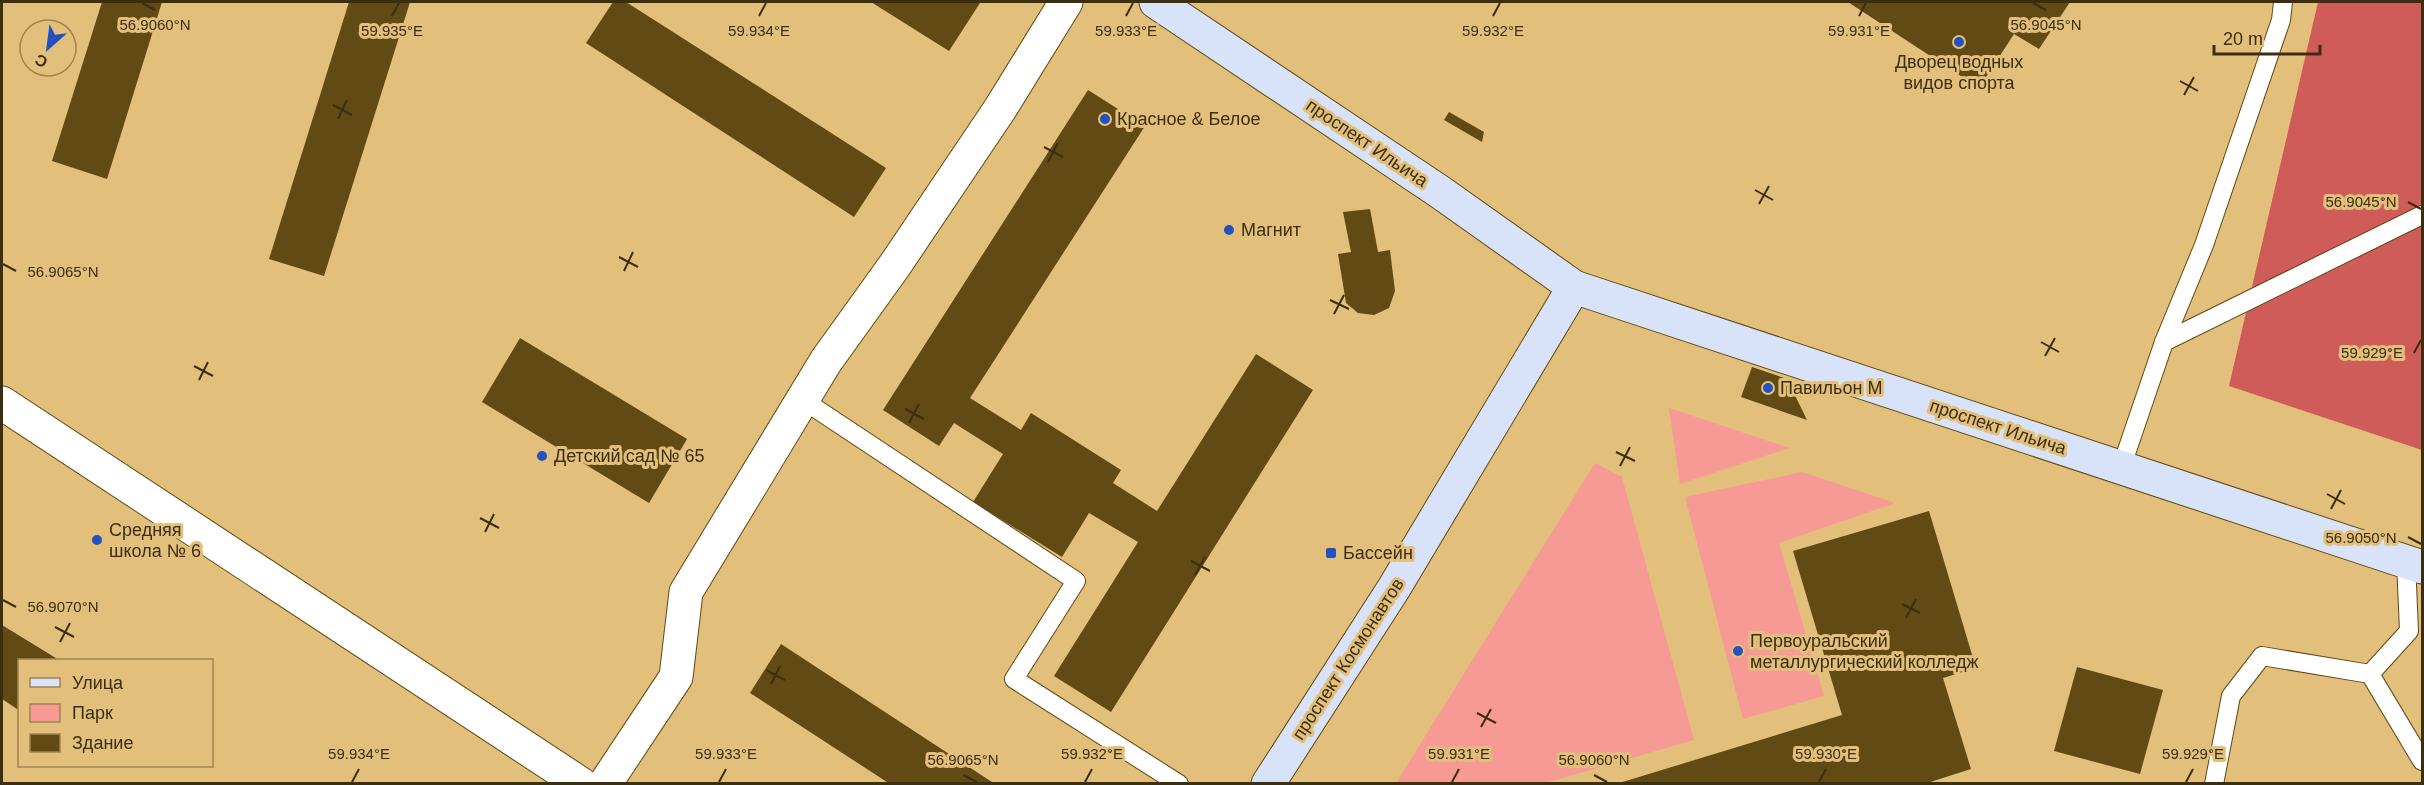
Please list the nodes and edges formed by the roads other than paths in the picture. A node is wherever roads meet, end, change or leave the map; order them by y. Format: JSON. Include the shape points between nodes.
{"nodes":[{"id":1,"x":1066,"y":2,"type":"edge"},
{"id":2,"x":1156,"y":2,"type":"edge"},
{"id":3,"x":2283,"y":2,"type":"edge"},
{"id":4,"x":2422,"y":215,"type":"edge"},
{"id":5,"x":1574,"y":287,"type":"junction"},
{"id":6,"x":2164,"y":342,"type":"junction"},
{"id":7,"x":802,"y":400,"type":"junction"},
{"id":8,"x":2,"y":403,"type":"edge"},
{"id":9,"x":2121,"y":468,"type":"junction"},
{"id":10,"x":2414,"y":565,"type":"edge"},
{"id":11,"x":2370,"y":674,"type":"junction"},
{"id":12,"x":2422,"y":761,"type":"edge"},
{"id":13,"x":581,"y":783,"type":"edge"},
{"id":14,"x":605,"y":783,"type":"edge"},
{"id":15,"x":1179,"y":783,"type":"edge"},
{"id":16,"x":1268,"y":783,"type":"edge"},
{"id":17,"x":2214,"y":783,"type":"edge"}],
"edges":[{"from":1,"to":7,"type":"street","via":[[994,118]]},
{"from":2,"to":5,"type":"main road","name":"проспект Ильича","via":[[1440,192]]},
{"from":3,"to":6,"type":"lane","via":[[2281,20],[2204,245]]},
{"from":4,"to":6,"type":"lane"},
{"from":5,"to":9,"type":"main road","name":"проспект Ильича"},
{"from":5,"to":16,"type":"main road","name":"проспект Космонавтов","via":[[1394,588]]},
{"from":6,"to":9,"type":"lane"},
{"from":7,"to":14,"type":"street","via":[[686,592],[676,677]]},
{"from":7,"to":15,"type":"lane","via":[[1076,581],[1014,680]]},
{"from":8,"to":13,"type":"street"},
{"from":9,"to":10,"type":"main road","name":"проспект Ильича"},
{"from":10,"to":11,"type":"lane","via":[[2409,631]]},
{"from":11,"to":12,"type":"lane"},
{"from":11,"to":17,"type":"lane","via":[[2262,656],[2230,696]]}]}
